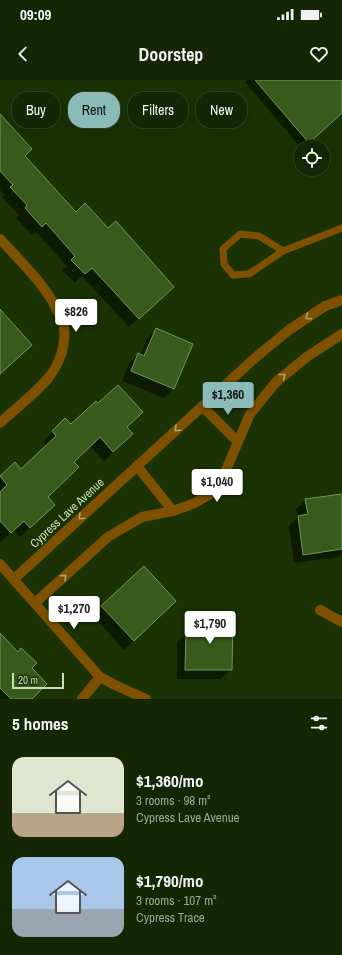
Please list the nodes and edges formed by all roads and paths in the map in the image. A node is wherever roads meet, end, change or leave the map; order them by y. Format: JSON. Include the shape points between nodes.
{"nodes":[{"id":1,"x":342,"y":228,"type":"edge"},
{"id":2,"x":0,"y":239,"type":"edge"},
{"id":3,"x":283,"y":251,"type":"junction"},
{"id":4,"x":342,"y":300,"type":"edge"},
{"id":5,"x":342,"y":334,"type":"edge"},
{"id":6,"x":202,"y":406,"type":"junction"},
{"id":7,"x":0,"y":423,"type":"edge"},
{"id":8,"x":238,"y":442,"type":"junction"},
{"id":9,"x":137,"y":466,"type":"junction"},
{"id":10,"x":173,"y":511,"type":"junction"},
{"id":11,"x":0,"y":564,"type":"edge"},
{"id":12,"x":14,"y":579,"type":"junction"},
{"id":13,"x":35,"y":603,"type":"junction"},
{"id":14,"x":320,"y":610,"type":"dead end"},
{"id":15,"x":342,"y":622,"type":"edge"},
{"id":16,"x":100,"y":677,"type":"junction"},
{"id":17,"x":82,"y":699,"type":"edge"},
{"id":18,"x":146,"y":699,"type":"edge"}],
"edges":[{"from":1,"to":3,"type":"lane"},
{"from":2,"to":7,"type":"street","via":[[46,290],[64,326],[65,340],[62,353],[49,376]]},
{"from":3,"to":3,"type":"lane","via":[[249,274],[233,275],[224,264],[224,249],[240,234],[259,236]]},
{"from":4,"to":6,"type":"street","name":"Cypress Lave Avenue","one_way":true,"via":[[325,306],[289,330]]},
{"from":8,"to":5,"type":"street","one_way":true,"via":[[250,414],[276,382],[308,356]]},
{"from":6,"to":8,"type":"street"},
{"from":6,"to":9,"type":"street","name":"Cypress Lave Avenue","one_way":true},
{"from":8,"to":10,"type":"street","via":[[223,477],[210,494]]},
{"from":9,"to":10,"type":"street"},
{"from":9,"to":12,"type":"street","name":"Cypress Lave Avenue","one_way":true},
{"from":13,"to":10,"type":"street","one_way":true,"via":[[108,537],[142,516]]},
{"from":11,"to":12,"type":"street"},
{"from":12,"to":13,"type":"street"},
{"from":13,"to":16,"type":"street"},
{"from":14,"to":15,"type":"street"},
{"from":16,"to":17,"type":"street"},
{"from":16,"to":18,"type":"street"}]}
